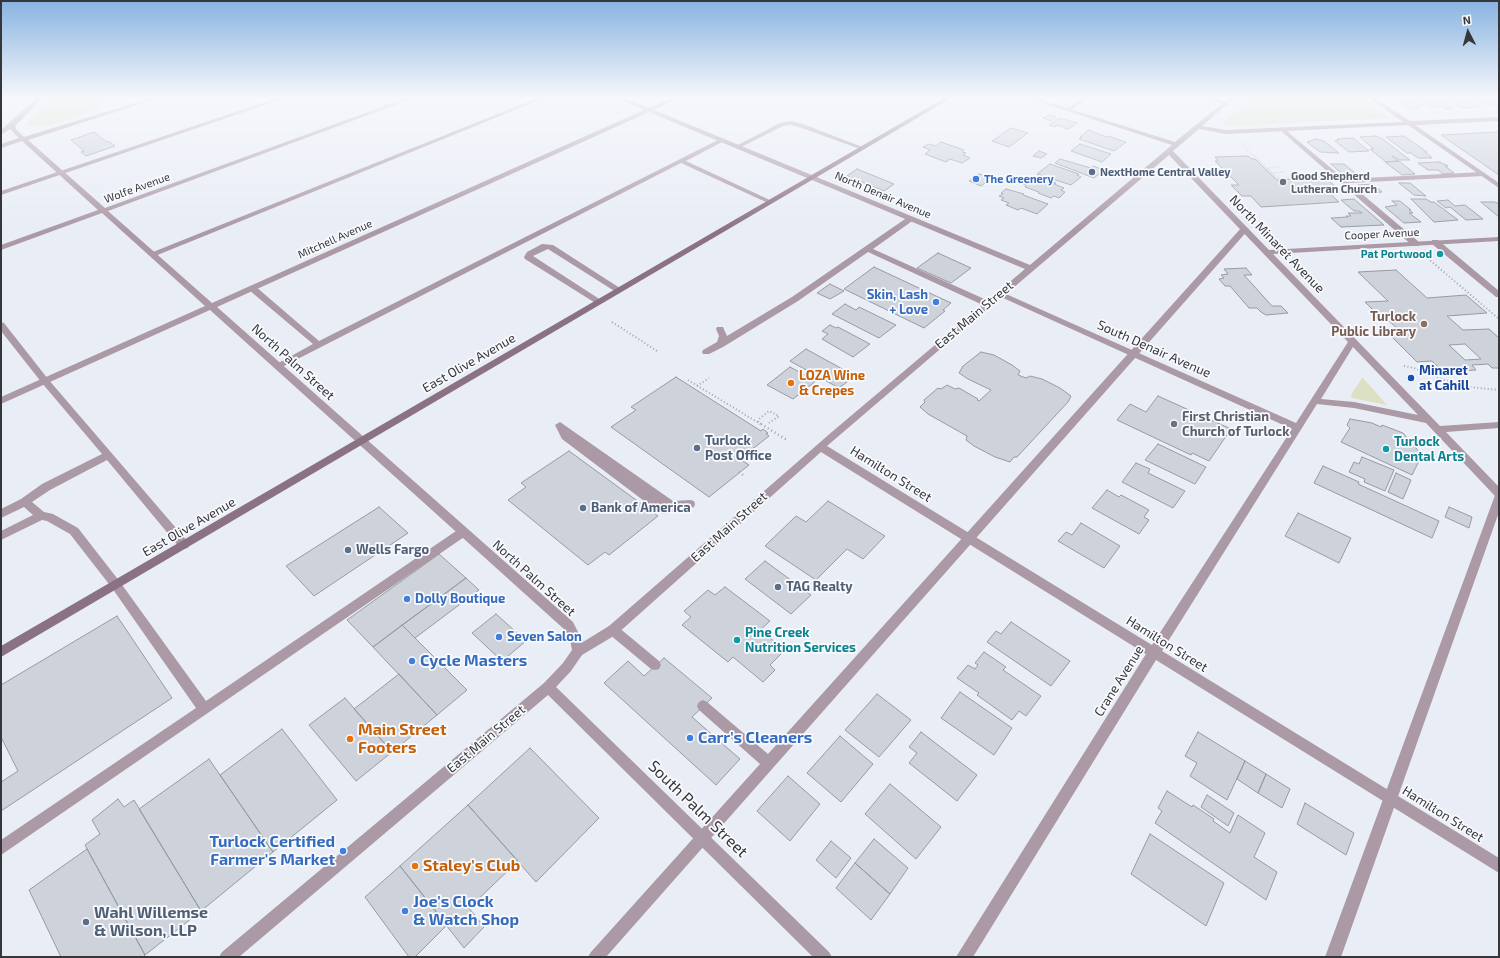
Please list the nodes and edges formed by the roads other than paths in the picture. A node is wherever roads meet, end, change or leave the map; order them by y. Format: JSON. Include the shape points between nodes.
{"nodes":[{"id":1,"x":14,"y":142,"type":"edge"},
{"id":2,"x":26,"y":142,"type":"edge"},
{"id":3,"x":153,"y":142,"type":"edge"},
{"id":4,"x":292,"y":142,"type":"edge"},
{"id":5,"x":432,"y":142,"type":"edge"},
{"id":6,"x":578,"y":142,"type":"edge"},
{"id":7,"x":719,"y":142,"type":"edge"},
{"id":8,"x":727,"y":142,"type":"edge"},
{"id":9,"x":747,"y":142,"type":"edge"},
{"id":10,"x":845,"y":142,"type":"edge"},
{"id":11,"x":873,"y":142,"type":"edge"},
{"id":12,"x":1167,"y":142,"type":"edge"},
{"id":13,"x":1181,"y":142,"type":"edge"},
{"id":14,"x":1297,"y":142,"type":"edge"},
{"id":15,"x":1436,"y":142,"type":"edge"},
{"id":16,"x":1177,"y":145,"type":"junction"},
{"id":17,"x":1,"y":146,"type":"edge"},
{"id":18,"x":738,"y":146,"type":"junction"},
{"id":19,"x":862,"y":148,"type":"junction"},
{"id":20,"x":1169,"y":151,"type":"junction"},
{"id":21,"x":681,"y":161,"type":"junction"},
{"id":22,"x":61,"y":173,"type":"junction"},
{"id":23,"x":1483,"y":174,"type":"junction"},
{"id":24,"x":812,"y":177,"type":"junction"},
{"id":25,"x":1342,"y":181,"type":"junction"},
{"id":26,"x":1499,"y":186,"type":"edge"},
{"id":27,"x":1,"y":193,"type":"edge"},
{"id":28,"x":770,"y":202,"type":"junction"},
{"id":29,"x":103,"y":211,"type":"junction"},
{"id":30,"x":911,"y":219,"type":"junction"},
{"id":31,"x":1245,"y":230,"type":"junction"},
{"id":32,"x":1499,"y":239,"type":"edge"},
{"id":33,"x":1435,"y":242,"type":"junction"},
{"id":34,"x":1416,"y":244,"type":"junction"},
{"id":35,"x":1,"y":248,"type":"edge"},
{"id":36,"x":867,"y":250,"type":"junction"},
{"id":37,"x":1267,"y":252,"type":"junction"},
{"id":38,"x":152,"y":254,"type":"junction"},
{"id":39,"x":1030,"y":268,"type":"junction"},
{"id":40,"x":252,"y":288,"type":"junction"},
{"id":41,"x":619,"y":290,"type":"junction"},
{"id":42,"x":1000,"y":294,"type":"junction"},
{"id":43,"x":1499,"y":295,"type":"edge"},
{"id":44,"x":600,"y":302,"type":"junction"},
{"id":45,"x":988,"y":304,"type":"junction"},
{"id":46,"x":211,"y":306,"type":"junction"},
{"id":47,"x":1,"y":325,"type":"edge"},
{"id":48,"x":720,"y":329,"type":"dead end"},
{"id":49,"x":1353,"y":341,"type":"junction"},
{"id":50,"x":720,"y":344,"type":"junction"},
{"id":51,"x":319,"y":345,"type":"junction"},
{"id":52,"x":706,"y":352,"type":"dead end"},
{"id":53,"x":1134,"y":355,"type":"junction"},
{"id":54,"x":277,"y":366,"type":"junction"},
{"id":55,"x":45,"y":381,"type":"junction"},
{"id":56,"x":1,"y":400,"type":"edge"},
{"id":57,"x":1315,"y":401,"type":"junction"},
{"id":58,"x":1430,"y":421,"type":"junction"},
{"id":59,"x":560,"y":425,"type":"dead end"},
{"id":60,"x":1499,"y":425,"type":"edge"},
{"id":61,"x":1297,"y":428,"type":"junction"},
{"id":62,"x":1438,"y":429,"type":"junction"},
{"id":63,"x":362,"y":441,"type":"junction"},
{"id":64,"x":820,"y":447,"type":"junction"},
{"id":65,"x":109,"y":455,"type":"junction"},
{"id":66,"x":1499,"y":493,"type":"edge"},
{"id":67,"x":1499,"y":498,"type":"edge"},
{"id":68,"x":26,"y":502,"type":"junction"},
{"id":69,"x":690,"y":504,"type":"dead end"},
{"id":70,"x":1,"y":514,"type":"edge"},
{"id":71,"x":41,"y":516,"type":"junction"},
{"id":72,"x":463,"y":532,"type":"junction"},
{"id":73,"x":1,"y":536,"type":"edge"},
{"id":74,"x":970,"y":539,"type":"junction"},
{"id":75,"x":184,"y":545,"type":"junction"},
{"id":76,"x":116,"y":585,"type":"junction"},
{"id":77,"x":614,"y":630,"type":"junction"},
{"id":78,"x":578,"y":651,"type":"junction"},
{"id":79,"x":1,"y":652,"type":"edge"},
{"id":80,"x":1154,"y":653,"type":"junction"},
{"id":81,"x":655,"y":666,"type":"dead end"},
{"id":82,"x":548,"y":687,"type":"junction"},
{"id":83,"x":703,"y":706,"type":"dead end"},
{"id":84,"x":204,"y":709,"type":"junction"},
{"id":85,"x":769,"y":763,"type":"junction"},
{"id":86,"x":1391,"y":799,"type":"junction"},
{"id":87,"x":703,"y":836,"type":"junction"},
{"id":88,"x":1,"y":848,"type":"edge"},
{"id":89,"x":1499,"y":866,"type":"edge"},
{"id":90,"x":227,"y":957,"type":"edge"},
{"id":91,"x":596,"y":957,"type":"edge"},
{"id":92,"x":824,"y":957,"type":"edge"},
{"id":93,"x":964,"y":957,"type":"edge"},
{"id":94,"x":1333,"y":957,"type":"edge"}],
"edges":[{"from":1,"to":17,"type":"street"},
{"from":2,"to":22,"type":"street","name":"North Palm Street"},
{"from":3,"to":22,"type":"street"},
{"from":4,"to":29,"type":"street","name":"Wolfe Avenue"},
{"from":5,"to":38,"type":"street"},
{"from":6,"to":40,"type":"street","name":"Mitchell Avenue"},
{"from":7,"to":21,"type":"street"},
{"from":8,"to":18,"type":"street","name":"North Denair Avenue"},
{"from":9,"to":18,"type":"street"},
{"from":10,"to":19,"type":"street"},
{"from":11,"to":19,"type":"street","name":"East Olive Avenue"},
{"from":12,"to":16,"type":"street"},
{"from":13,"to":16,"type":"street","name":"East Main Street"},
{"from":14,"to":25,"type":"street"},
{"from":15,"to":23,"type":"street"},
{"from":16,"to":20,"type":"street","name":"East Main Street"},
{"from":18,"to":24,"type":"street","name":"North Denair Avenue"},
{"from":19,"to":24,"type":"street","name":"East Olive Avenue"},
{"from":20,"to":31,"type":"street","name":"North Minaret Avenue"},
{"from":20,"to":39,"type":"street","name":"East Main Street"},
{"from":21,"to":28,"type":"street"},
{"from":21,"to":51,"type":"street"},
{"from":22,"to":27,"type":"street"},
{"from":22,"to":29,"type":"street","name":"North Palm Street"},
{"from":23,"to":25,"type":"street"},
{"from":23,"to":26,"type":"street"},
{"from":24,"to":28,"type":"street","name":"East Olive Avenue"},
{"from":24,"to":30,"type":"street","name":"North Denair Avenue"},
{"from":25,"to":34,"type":"street"},
{"from":28,"to":41,"type":"street","name":"East Olive Avenue"},
{"from":29,"to":35,"type":"street","name":"Wolfe Avenue"},
{"from":29,"to":38,"type":"street","name":"North Palm Street"},
{"from":30,"to":36,"type":"street"},
{"from":30,"to":39,"type":"street","name":"North Denair Avenue"},
{"from":31,"to":37,"type":"street","name":"North Minaret Avenue"},
{"from":31,"to":53,"type":"street"},
{"from":32,"to":33,"type":"street","name":"Cooper Avenue"},
{"from":33,"to":34,"type":"street","name":"Cooper Avenue"},
{"from":33,"to":43,"type":"street"},
{"from":34,"to":37,"type":"street","name":"Cooper Avenue"},
{"from":36,"to":45,"type":"street"},
{"from":36,"to":50,"type":"street","via":[[795,300]]},
{"from":37,"to":49,"type":"street","name":"North Minaret Avenue"},
{"from":38,"to":46,"type":"street","name":"North Palm Street"},
{"from":39,"to":42,"type":"street","name":"East Main Street"},
{"from":40,"to":46,"type":"street","name":"Mitchell Avenue"},
{"from":40,"to":51,"type":"street"},
{"from":41,"to":44,"type":"street","name":"East Olive Avenue"},
{"from":41,"to":44,"type":"street","via":[[550,247],[545,246],[528,257]]},
{"from":42,"to":45,"type":"street","name":"East Main Street"},
{"from":42,"to":53,"type":"street","name":"South Denair Avenue"},
{"from":44,"to":63,"type":"street","name":"East Olive Avenue"},
{"from":45,"to":64,"type":"street","name":"East Main Street"},
{"from":46,"to":54,"type":"street","name":"North Palm Street"},
{"from":46,"to":55,"type":"street","name":"Mitchell Avenue"},
{"from":47,"to":55,"type":"street"},
{"from":48,"to":50,"type":"street","via":[[723,336]]},
{"from":49,"to":57,"type":"street","name":"Crane Avenue"},
{"from":49,"to":58,"type":"street","name":"North Minaret Avenue"},
{"from":50,"to":52,"type":"street"},
{"from":51,"to":54,"type":"street"},
{"from":53,"to":61,"type":"street","name":"South Denair Avenue"},
{"from":53,"to":74,"type":"street"},
{"from":54,"to":63,"type":"street","name":"North Palm Street"},
{"from":55,"to":56,"type":"street","name":"Mitchell Avenue"},
{"from":55,"to":65,"type":"street"},
{"from":57,"to":58,"type":"street","via":[[1354,404]]},
{"from":57,"to":61,"type":"street","name":"Crane Avenue"},
{"from":58,"to":62,"type":"street","name":"North Minaret Avenue"},
{"from":59,"to":69,"type":"street","via":[[565,438],[664,510]]},
{"from":60,"to":62,"type":"street"},
{"from":61,"to":80,"type":"street","name":"Crane Avenue"},
{"from":62,"to":66,"type":"street","name":"North Minaret Avenue"},
{"from":63,"to":72,"type":"street","name":"North Palm Street"},
{"from":63,"to":75,"type":"street","name":"East Olive Avenue"},
{"from":64,"to":74,"type":"street","name":"Hamilton Street"},
{"from":64,"to":77,"type":"street","name":"East Main Street"},
{"from":65,"to":68,"type":"street","via":[[46,487]]},
{"from":65,"to":75,"type":"street"},
{"from":67,"to":86,"type":"street"},
{"from":68,"to":70,"type":"street"},
{"from":68,"to":71,"type":"street"},
{"from":71,"to":73,"type":"street"},
{"from":71,"to":76,"type":"street","via":[[49,517],[74,531]]},
{"from":72,"to":78,"type":"street","name":"North Palm Street","via":[[569,626],[576,638]]},
{"from":72,"to":84,"type":"street"},
{"from":74,"to":80,"type":"street","name":"Hamilton Street"},
{"from":74,"to":85,"type":"street"},
{"from":75,"to":76,"type":"street","name":"East Olive Avenue"},
{"from":76,"to":79,"type":"street","name":"East Olive Avenue"},
{"from":76,"to":84,"type":"street"},
{"from":77,"to":78,"type":"street","name":"East Main Street"},
{"from":77,"to":81,"type":"street"},
{"from":78,"to":82,"type":"street","name":"East Main Street"},
{"from":80,"to":86,"type":"street","name":"Hamilton Street"},
{"from":80,"to":93,"type":"street","name":"Crane Avenue"},
{"from":82,"to":87,"type":"street","name":"South Palm Street"},
{"from":82,"to":90,"type":"street","name":"East Main Street"},
{"from":83,"to":85,"type":"street"},
{"from":84,"to":88,"type":"street"},
{"from":85,"to":87,"type":"street"},
{"from":86,"to":89,"type":"street","name":"Hamilton Street"},
{"from":86,"to":94,"type":"street"},
{"from":87,"to":91,"type":"street"},
{"from":87,"to":92,"type":"street","name":"South Palm Street"}]}
